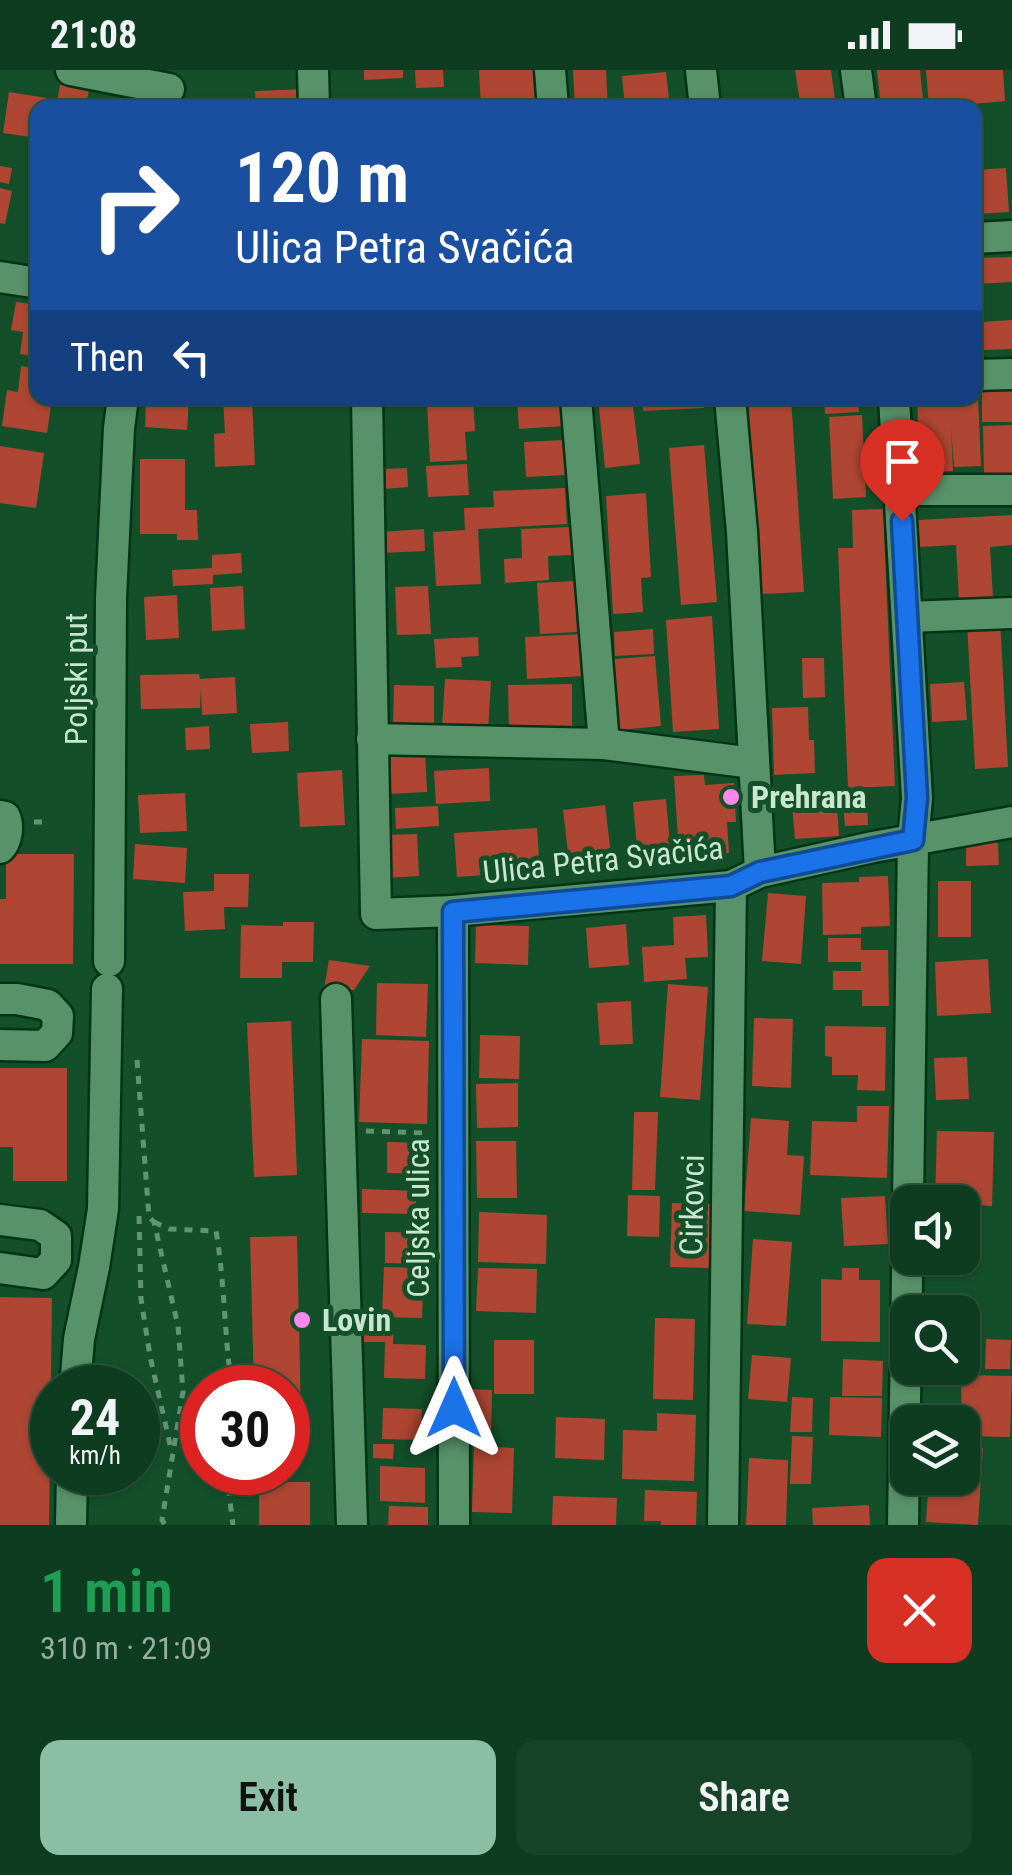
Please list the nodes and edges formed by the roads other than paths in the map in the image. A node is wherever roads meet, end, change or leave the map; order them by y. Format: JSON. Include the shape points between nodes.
{"nodes":[{"id":1,"x":71,"y":70,"type":"edge"},
{"id":2,"x":313,"y":70,"type":"edge"},
{"id":3,"x":550,"y":70,"type":"edge"},
{"id":4,"x":702,"y":70,"type":"edge"},
{"id":5,"x":856,"y":70,"type":"edge"},
{"id":6,"x":169,"y":89,"type":"edge"},
{"id":7,"x":314,"y":100,"type":"edge"},
{"id":8,"x":553,"y":100,"type":"edge"},
{"id":9,"x":704,"y":100,"type":"edge"},
{"id":10,"x":860,"y":100,"type":"edge"},
{"id":11,"x":1012,"y":236,"type":"edge"},
{"id":12,"x":982,"y":238,"type":"edge"},
{"id":13,"x":0,"y":277,"type":"edge"},
{"id":14,"x":30,"y":282,"type":"edge"},
{"id":15,"x":1012,"y":374,"type":"edge"},
{"id":16,"x":982,"y":375,"type":"edge"},
{"id":17,"x":122,"y":405,"type":"edge"},
{"id":18,"x":366,"y":405,"type":"edge"},
{"id":19,"x":577,"y":405,"type":"edge"},
{"id":20,"x":731,"y":405,"type":"edge"},
{"id":21,"x":894,"y":405,"type":"edge"},
{"id":22,"x":900,"y":490,"type":"junction"},
{"id":23,"x":1012,"y":490,"type":"edge"},
{"id":24,"x":1012,"y":613,"type":"edge"},
{"id":25,"x":907,"y":617,"type":"junction"},
{"id":26,"x":372,"y":739,"type":"junction"},
{"id":27,"x":604,"y":744,"type":"junction"},
{"id":28,"x":753,"y":763,"type":"junction"},
{"id":29,"x":1012,"y":822,"type":"edge"},
{"id":30,"x":913,"y":840,"type":"junction"},
{"id":31,"x":760,"y":872,"type":"junction"},
{"id":32,"x":731,"y":886,"type":"junction"},
{"id":33,"x":453,"y":912,"type":"junction"},
{"id":34,"x":0,"y":999,"type":"edge"},
{"id":35,"x":336,"y":999,"type":"dead end"},
{"id":36,"x":0,"y":1046,"type":"edge"},
{"id":37,"x":908,"y":1185,"type":"edge"},
{"id":38,"x":0,"y":1220,"type":"edge"},
{"id":39,"x":0,"y":1268,"type":"edge"},
{"id":40,"x":907,"y":1275,"type":"edge"},
{"id":41,"x":76,"y":1365,"type":"edge"},
{"id":42,"x":72,"y":1495,"type":"edge"},
{"id":43,"x":71,"y":1525,"type":"edge"},
{"id":44,"x":352,"y":1525,"type":"edge"},
{"id":45,"x":454,"y":1525,"type":"edge"},
{"id":46,"x":723,"y":1525,"type":"edge"},
{"id":47,"x":903,"y":1525,"type":"edge"}],
"edges":[{"from":1,"to":6,"type":"street"},
{"from":2,"to":7,"type":"street"},
{"from":3,"to":8,"type":"street"},
{"from":4,"to":9,"type":"street"},
{"from":5,"to":10,"type":"street"},
{"from":11,"to":12,"type":"street"},
{"from":13,"to":14,"type":"street"},
{"from":15,"to":16,"type":"street"},
{"from":17,"to":41,"type":"street","name":"Poljski put","via":[[111,598],[103,1209]]},
{"from":18,"to":26,"type":"street"},
{"from":19,"to":27,"type":"street"},
{"from":20,"to":28,"type":"street"},
{"from":21,"to":22,"type":"street"},
{"from":22,"to":23,"type":"street"},
{"from":22,"to":25,"type":"street"},
{"from":24,"to":25,"type":"street"},
{"from":25,"to":30,"type":"street","via":[[917,798]]},
{"from":26,"to":27,"type":"street"},
{"from":26,"to":33,"type":"street","name":"Ulica Petra Svačića","via":[[376,914]]},
{"from":27,"to":28,"type":"street"},
{"from":28,"to":31,"type":"street"},
{"from":29,"to":30,"type":"street","name":"Ulica Petra Svačića"},
{"from":30,"to":31,"type":"street","name":"Ulica Petra Svačića"},
{"from":30,"to":37,"type":"street"},
{"from":31,"to":32,"type":"street","name":"Ulica Petra Svačića"},
{"from":32,"to":33,"type":"street","name":"Ulica Petra Svačića"},
{"from":32,"to":46,"type":"street","name":"Cirkovci"},
{"from":33,"to":45,"type":"street","name":"Celjska ulica"},
{"from":34,"to":36,"type":"street","via":[[48,1005],[58,1016],[57,1032],[45,1046]]},
{"from":35,"to":44,"type":"street"},
{"from":38,"to":39,"type":"street","via":[[40,1225],[56,1236],[56,1260],[43,1274]]},
{"from":40,"to":47,"type":"street"},
{"from":42,"to":43,"type":"street"}]}
